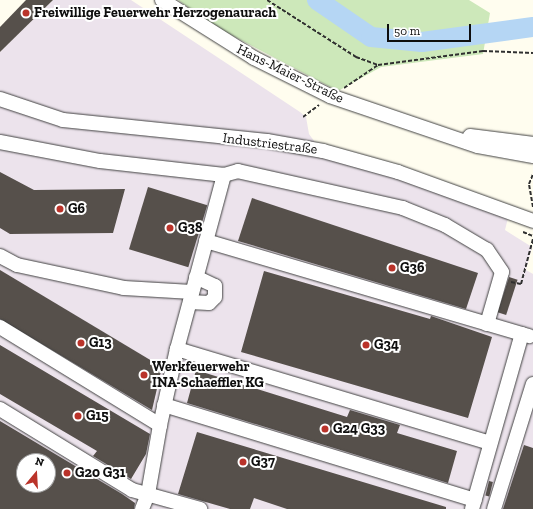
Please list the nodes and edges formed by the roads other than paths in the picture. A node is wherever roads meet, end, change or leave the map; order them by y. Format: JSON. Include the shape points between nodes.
{"nodes":[{"id":1,"x":162,"y":0,"type":"edge"},
{"id":2,"x":0,"y":99,"type":"edge"},
{"id":3,"x":450,"y":135,"type":"junction"},
{"id":4,"x":0,"y":142,"type":"edge"},
{"id":5,"x":533,"y":144,"type":"edge"},
{"id":6,"x":517,"y":154,"type":"junction"},
{"id":7,"x":533,"y":156,"type":"edge"},
{"id":8,"x":533,"y":164,"type":"edge"},
{"id":9,"x":224,"y":175,"type":"junction"},
{"id":10,"x":533,"y":221,"type":"edge"},
{"id":11,"x":206,"y":241,"type":"junction"},
{"id":12,"x":0,"y":256,"type":"edge"},
{"id":13,"x":196,"y":277,"type":"junction"},
{"id":14,"x":191,"y":297,"type":"junction"},
{"id":15,"x":487,"y":324,"type":"junction"},
{"id":16,"x":0,"y":327,"type":"edge"},
{"id":17,"x":177,"y":349,"type":"junction"},
{"id":18,"x":533,"y":384,"type":"edge"},
{"id":19,"x":164,"y":406,"type":"junction"},
{"id":20,"x":0,"y":409,"type":"edge"},
{"id":21,"x":160,"y":425,"type":"junction"},
{"id":22,"x":490,"y":443,"type":"junction"},
{"id":23,"x":148,"y":494,"type":"junction"},
{"id":24,"x":474,"y":504,"type":"edge"},
{"id":25,"x":142,"y":509,"type":"edge"},
{"id":26,"x":200,"y":509,"type":"edge"},
{"id":27,"x":494,"y":509,"type":"edge"}],
"edges":[{"from":1,"to":3,"type":"street","name":"Hans-Maier-Straße","via":[[254,58],[330,96]]},
{"from":2,"to":10,"type":"street","name":"Industriestraße","via":[[63,120],[267,141],[323,151],[398,172]]},
{"from":3,"to":5,"type":"street","name":"Hans-Maier-Straße"},
{"from":3,"to":6,"type":"street","name":"Hans-Maier-Straße"},
{"from":4,"to":9,"type":"street","via":[[100,161]]},
{"from":6,"to":7,"type":"street","name":"Hans-Maier-Straße"},
{"from":6,"to":8,"type":"street"},
{"from":9,"to":11,"type":"street"},
{"from":9,"to":15,"type":"street","via":[[238,170],[347,193],[403,208],[445,225],[487,250],[502,272]]},
{"from":11,"to":13,"type":"street"},
{"from":11,"to":15,"type":"street"},
{"from":12,"to":14,"type":"street","via":[[17,265],[124,288]]},
{"from":13,"to":14,"type":"street"},
{"from":13,"to":14,"type":"street","via":[[215,286],[215,297],[209,303]]},
{"from":14,"to":17,"type":"street"},
{"from":15,"to":22,"type":"street","via":[[525,335]]},
{"from":16,"to":21,"type":"street"},
{"from":17,"to":19,"type":"street"},
{"from":17,"to":22,"type":"street"},
{"from":18,"to":27,"type":"street"},
{"from":19,"to":21,"type":"street"},
{"from":19,"to":24,"type":"street"},
{"from":20,"to":23,"type":"street","via":[[132,490]]},
{"from":21,"to":23,"type":"street"},
{"from":22,"to":24,"type":"street"},
{"from":23,"to":25,"type":"street"},
{"from":23,"to":26,"type":"street"}]}
